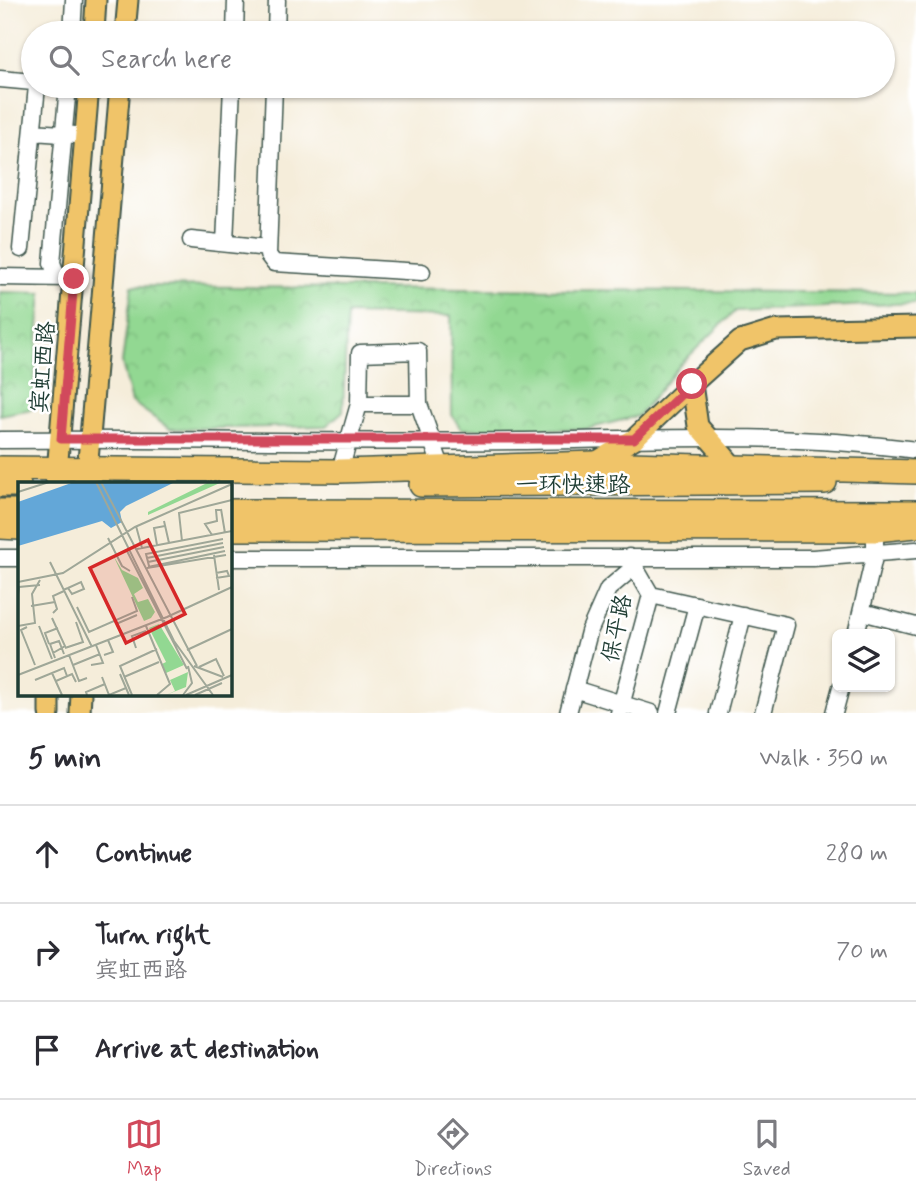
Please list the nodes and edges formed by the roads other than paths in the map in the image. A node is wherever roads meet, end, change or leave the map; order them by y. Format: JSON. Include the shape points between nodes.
{"nodes":[{"id":1,"x":74,"y":0,"type":"edge"},
{"id":2,"x":96,"y":0,"type":"edge"},
{"id":3,"x":128,"y":0,"type":"edge"},
{"id":4,"x":236,"y":0,"type":"edge"},
{"id":5,"x":277,"y":0,"type":"edge"},
{"id":6,"x":73,"y":21,"type":"edge"},
{"id":7,"x":95,"y":21,"type":"edge"},
{"id":8,"x":126,"y":21,"type":"edge"},
{"id":9,"x":235,"y":21,"type":"edge"},
{"id":10,"x":276,"y":21,"type":"edge"},
{"id":11,"x":0,"y":79,"type":"edge"},
{"id":12,"x":21,"y":81,"type":"edge"},
{"id":13,"x":36,"y":98,"type":"edge"},
{"id":14,"x":67,"y":98,"type":"edge"},
{"id":15,"x":88,"y":98,"type":"edge"},
{"id":16,"x":119,"y":98,"type":"edge"},
{"id":17,"x":231,"y":98,"type":"edge"},
{"id":18,"x":274,"y":98,"type":"edge"},
{"id":19,"x":35,"y":113,"type":"junction"},
{"id":20,"x":66,"y":116,"type":"junction"},
{"id":21,"x":86,"y":127,"type":"junction"},
{"id":22,"x":33,"y":132,"type":"junction"},
{"id":23,"x":65,"y":134,"type":"junction"},
{"id":24,"x":191,"y":240,"type":"dead end"},
{"id":25,"x":225,"y":243,"type":"junction"},
{"id":26,"x":268,"y":248,"type":"junction"},
{"id":27,"x":22,"y":249,"type":"dead end"},
{"id":28,"x":422,"y":272,"type":"dead end"},
{"id":29,"x":0,"y":277,"type":"edge"},
{"id":30,"x":66,"y":278,"type":"junction"},
{"id":31,"x":916,"y":327,"type":"edge"},
{"id":32,"x":692,"y":384,"type":"junction"},
{"id":33,"x":359,"y":404,"type":"junction"},
{"id":34,"x":419,"y":404,"type":"junction"},
{"id":35,"x":706,"y":438,"type":"junction"},
{"id":36,"x":61,"y":439,"type":"junction"},
{"id":37,"x":90,"y":439,"type":"junction"},
{"id":38,"x":634,"y":439,"type":"junction"},
{"id":39,"x":0,"y":440,"type":"edge"},
{"id":40,"x":351,"y":440,"type":"junction"},
{"id":41,"x":434,"y":440,"type":"junction"},
{"id":42,"x":916,"y":450,"type":"edge"},
{"id":43,"x":594,"y":463,"type":"junction"},
{"id":44,"x":732,"y":464,"type":"junction"},
{"id":45,"x":0,"y":468,"type":"edge"},
{"id":46,"x":442,"y":469,"type":"junction"},
{"id":47,"x":340,"y":471,"type":"junction"},
{"id":48,"x":916,"y":472,"type":"edge"},
{"id":49,"x":56,"y":476,"type":"edge"},
{"id":50,"x":87,"y":476,"type":"edge"},
{"id":51,"x":916,"y":481,"type":"edge"},
{"id":52,"x":0,"y":485,"type":"edge"},
{"id":53,"x":18,"y":485,"type":"edge"},
{"id":54,"x":231,"y":486,"type":"edge"},
{"id":55,"x":0,"y":511,"type":"edge"},
{"id":56,"x":18,"y":511,"type":"edge"},
{"id":57,"x":231,"y":511,"type":"edge"},
{"id":58,"x":916,"y":512,"type":"edge"},
{"id":59,"x":916,"y":526,"type":"edge"},
{"id":60,"x":0,"y":527,"type":"edge"},
{"id":61,"x":18,"y":528,"type":"edge"},
{"id":62,"x":231,"y":529,"type":"edge"},
{"id":63,"x":875,"y":530,"type":"junction"},
{"id":64,"x":916,"y":550,"type":"edge"},
{"id":65,"x":874,"y":553,"type":"junction"},
{"id":66,"x":0,"y":558,"type":"edge"},
{"id":67,"x":18,"y":558,"type":"edge"},
{"id":68,"x":231,"y":558,"type":"edge"},
{"id":69,"x":631,"y":562,"type":"junction"},
{"id":70,"x":651,"y":595,"type":"junction"},
{"id":71,"x":697,"y":605,"type":"junction"},
{"id":72,"x":862,"y":612,"type":"junction"},
{"id":73,"x":743,"y":615,"type":"junction"},
{"id":74,"x":916,"y":626,"type":"edge"},
{"id":75,"x":857,"y":629,"type":"edge"},
{"id":76,"x":574,"y":689,"type":"junction"},
{"id":77,"x":840,"y":692,"type":"edge"},
{"id":78,"x":620,"y":708,"type":"edge"},
{"id":79,"x":568,"y":713,"type":"edge"},
{"id":80,"x":651,"y":713,"type":"edge"},
{"id":81,"x":668,"y":713,"type":"edge"},
{"id":82,"x":718,"y":713,"type":"edge"},
{"id":83,"x":763,"y":713,"type":"edge"},
{"id":84,"x":834,"y":713,"type":"edge"}],
"edges":[{"from":1,"to":6,"type":"street"},
{"from":2,"to":7,"type":"main road"},
{"from":3,"to":8,"type":"main road"},
{"from":4,"to":9,"type":"street"},
{"from":5,"to":10,"type":"street"},
{"from":11,"to":12,"type":"street"},
{"from":13,"to":19,"type":"street"},
{"from":14,"to":20,"type":"street"},
{"from":15,"to":21,"type":"main road","name":"宾虹西路"},
{"from":16,"to":37,"type":"main road"},
{"from":17,"to":25,"type":"street"},
{"from":18,"to":26,"type":"street"},
{"from":19,"to":20,"type":"street"},
{"from":19,"to":22,"type":"street"},
{"from":20,"to":21,"type":"street"},
{"from":20,"to":23,"type":"street"},
{"from":21,"to":23,"type":"street"},
{"from":21,"to":30,"type":"main road","name":"宾虹西路"},
{"from":22,"to":23,"type":"street"},
{"from":22,"to":27,"type":"street"},
{"from":23,"to":30,"type":"street","via":[[52,262]]},
{"from":24,"to":25,"type":"street"},
{"from":25,"to":26,"type":"street"},
{"from":26,"to":28,"type":"street","via":[[274,263]]},
{"from":29,"to":30,"type":"street"},
{"from":30,"to":36,"type":"main road","name":"宾虹西路"},
{"from":31,"to":32,"type":"main road","via":[[776,330],[740,341]]},
{"from":32,"to":35,"type":"main road","via":[[698,426]]},
{"from":32,"to":38,"type":"main road"},
{"from":33,"to":34,"type":"street"},
{"from":33,"to":34,"type":"street","via":[[360,353],[418,351]]},
{"from":33,"to":40,"type":"street"},
{"from":34,"to":41,"type":"street"},
{"from":35,"to":38,"type":"street"},
{"from":35,"to":42,"type":"street","via":[[772,438]]},
{"from":35,"to":44,"type":"main road"},
{"from":36,"to":37,"type":"street"},
{"from":36,"to":39,"type":"street"},
{"from":36,"to":49,"type":"main road","name":"宾虹西路"},
{"from":37,"to":40,"type":"street"},
{"from":37,"to":50,"type":"main road"},
{"from":38,"to":41,"type":"street"},
{"from":38,"to":43,"type":"main road"},
{"from":40,"to":41,"type":"street"},
{"from":40,"to":47,"type":"street"},
{"from":41,"to":46,"type":"street"},
{"from":43,"to":44,"type":"highway"},
{"from":43,"to":46,"type":"highway"},
{"from":44,"to":48,"type":"highway"},
{"from":45,"to":49,"type":"highway"},
{"from":46,"to":47,"type":"highway"},
{"from":47,"to":50,"type":"highway"},
{"from":49,"to":50,"type":"highway"},
{"from":51,"to":54,"type":"highway","name":"一环快速路"},
{"from":52,"to":53,"type":"highway"},
{"from":55,"to":56,"type":"highway"},
{"from":57,"to":58,"type":"highway","name":"一环快速路"},
{"from":59,"to":63,"type":"highway"},
{"from":60,"to":61,"type":"highway"},
{"from":62,"to":63,"type":"highway"},
{"from":63,"to":65,"type":"street"},
{"from":64,"to":65,"type":"street"},
{"from":65,"to":69,"type":"street"},
{"from":65,"to":72,"type":"street"},
{"from":66,"to":67,"type":"street"},
{"from":68,"to":69,"type":"street"},
{"from":69,"to":70,"type":"street","name":"保平路"},
{"from":69,"to":76,"type":"street","via":[[608,589],[589,632]]},
{"from":70,"to":71,"type":"street"},
{"from":70,"to":78,"type":"street","name":"保平路"},
{"from":71,"to":73,"type":"street"},
{"from":71,"to":81,"type":"street"},
{"from":72,"to":74,"type":"street"},
{"from":72,"to":75,"type":"street"},
{"from":73,"to":82,"type":"street"},
{"from":73,"to":83,"type":"street","via":[[786,625]]},
{"from":76,"to":78,"type":"street"},
{"from":76,"to":79,"type":"street"},
{"from":77,"to":84,"type":"street"},
{"from":78,"to":80,"type":"street"}]}
